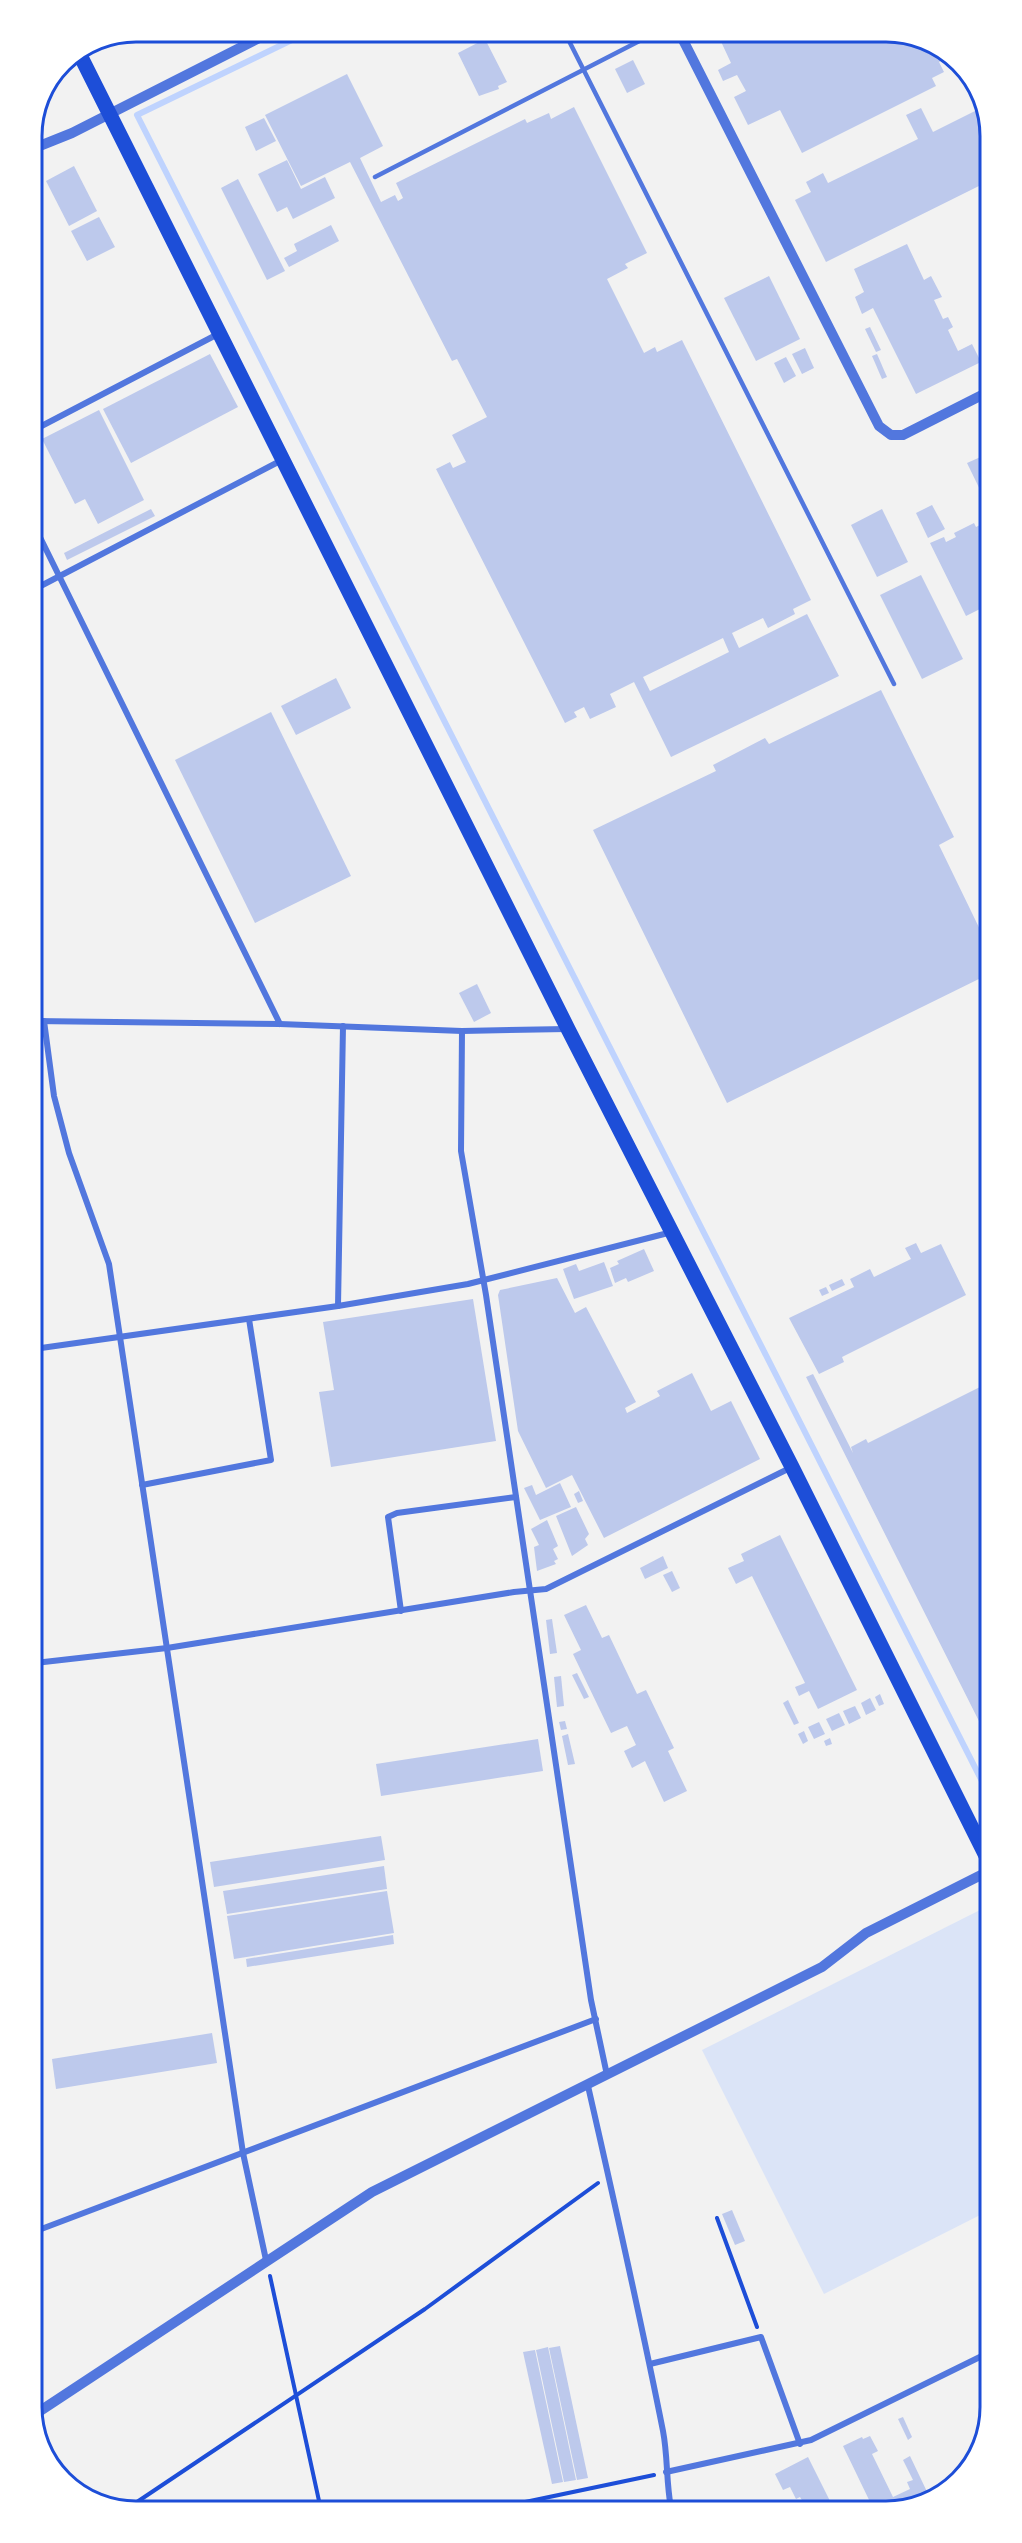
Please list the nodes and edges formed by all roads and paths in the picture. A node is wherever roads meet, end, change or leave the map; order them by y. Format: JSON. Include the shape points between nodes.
{"nodes":[{"id":1,"x":251,"y":42,"type":"edge"},
{"id":2,"x":570,"y":42,"type":"edge"},
{"id":3,"x":637,"y":42,"type":"edge"},
{"id":4,"x":684,"y":42,"type":"edge"},
{"id":5,"x":82,"y":59,"type":"edge"},
{"id":6,"x":583,"y":69,"type":"junction"},
{"id":7,"x":110,"y":113,"type":"junction"},
{"id":8,"x":42,"y":145,"type":"edge"},
{"id":9,"x":375,"y":177,"type":"dead end"},
{"id":10,"x":220,"y":333,"type":"junction"},
{"id":11,"x":980,"y":396,"type":"edge"},
{"id":12,"x":42,"y":426,"type":"edge"},
{"id":13,"x":283,"y":460,"type":"junction"},
{"id":14,"x":42,"y":541,"type":"edge"},
{"id":15,"x":60,"y":576,"type":"junction"},
{"id":16,"x":42,"y":585,"type":"edge"},
{"id":17,"x":894,"y":684,"type":"dead end"},
{"id":18,"x":44,"y":1021,"type":"joint"},
{"id":19,"x":280,"y":1024,"type":"junction"},
{"id":20,"x":343,"y":1026,"type":"junction"},
{"id":21,"x":568,"y":1029,"type":"junction"},
{"id":22,"x":462,"y":1031,"type":"junction"},
{"id":23,"x":673,"y":1232,"type":"junction"},
{"id":24,"x":483,"y":1280,"type":"junction"},
{"id":25,"x":338,"y":1306,"type":"junction"},
{"id":26,"x":249,"y":1318,"type":"junction"},
{"id":27,"x":121,"y":1336,"type":"junction"},
{"id":28,"x":42,"y":1348,"type":"edge"},
{"id":29,"x":792,"y":1467,"type":"junction"},
{"id":30,"x":142,"y":1485,"type":"junction"},
{"id":31,"x":516,"y":1497,"type":"junction"},
{"id":32,"x":530,"y":1591,"type":"junction"},
{"id":33,"x":401,"y":1611,"type":"junction"},
{"id":34,"x":167,"y":1648,"type":"junction"},
{"id":35,"x":42,"y":1663,"type":"edge"},
{"id":36,"x":980,"y":1844,"type":"edge"},
{"id":37,"x":980,"y":1876,"type":"edge"},
{"id":38,"x":596,"y":2019,"type":"junction"},
{"id":39,"x":607,"y":2075,"type":"junction"},
{"id":40,"x":588,"y":2085,"type":"junction"},
{"id":41,"x":243,"y":2153,"type":"junction"},
{"id":42,"x":609,"y":2176,"type":"junction"},
{"id":43,"x":717,"y":2218,"type":"dead end"},
{"id":44,"x":42,"y":2229,"type":"edge"},
{"id":45,"x":266,"y":2260,"type":"junction"},
{"id":46,"x":761,"y":2337,"type":"junction"},
{"id":47,"x":980,"y":2357,"type":"edge"},
{"id":48,"x":650,"y":2364,"type":"junction"},
{"id":49,"x":295,"y":2394,"type":"junction"},
{"id":50,"x":42,"y":2409,"type":"edge"},
{"id":51,"x":800,"y":2444,"type":"junction"},
{"id":52,"x":666,"y":2472,"type":"junction"},
{"id":53,"x":138,"y":2501,"type":"edge"},
{"id":54,"x":319,"y":2501,"type":"edge"},
{"id":55,"x":530,"y":2501,"type":"edge"},
{"id":56,"x":670,"y":2501,"type":"edge"}],
"edges":[{"from":1,"to":7,"type":"street"},
{"from":2,"to":6,"type":"lane"},
{"from":3,"to":6,"type":"lane"},
{"from":4,"to":11,"type":"street","via":[[879,426],[891,435],[903,435]]},
{"from":5,"to":7,"type":"main road"},
{"from":6,"to":9,"type":"lane"},
{"from":6,"to":17,"type":"lane"},
{"from":7,"to":8,"type":"street"},
{"from":7,"to":10,"type":"main road"},
{"from":10,"to":12,"type":"street"},
{"from":10,"to":13,"type":"main road"},
{"from":13,"to":15,"type":"street"},
{"from":13,"to":21,"type":"main road"},
{"from":14,"to":15,"type":"street"},
{"from":15,"to":16,"type":"street"},
{"from":15,"to":19,"type":"street"},
{"from":18,"to":19,"type":"street"},
{"from":18,"to":27,"type":"street","via":[[54,1096],[69,1153],[109,1264]]},
{"from":19,"to":20,"type":"street"},
{"from":20,"to":22,"type":"street"},
{"from":20,"to":25,"type":"street"},
{"from":21,"to":22,"type":"street"},
{"from":21,"to":23,"type":"main road"},
{"from":22,"to":24,"type":"street","via":[[460,1151]]},
{"from":23,"to":24,"type":"street"},
{"from":23,"to":29,"type":"main road"},
{"from":24,"to":25,"type":"street"},
{"from":24,"to":31,"type":"street"},
{"from":25,"to":26,"type":"street"},
{"from":26,"to":27,"type":"street"},
{"from":26,"to":30,"type":"street","via":[[271,1460]]},
{"from":27,"to":28,"type":"street"},
{"from":27,"to":30,"type":"street"},
{"from":29,"to":32,"type":"street","via":[[546,1589]]},
{"from":29,"to":36,"type":"main road"},
{"from":30,"to":34,"type":"street"},
{"from":31,"to":32,"type":"street"},
{"from":31,"to":33,"type":"street","via":[[388,1517]]},
{"from":32,"to":33,"type":"street"},
{"from":32,"to":38,"type":"street"},
{"from":33,"to":34,"type":"street"},
{"from":34,"to":35,"type":"street"},
{"from":34,"to":41,"type":"street"},
{"from":37,"to":39,"type":"street","via":[[866,1934],[822,1967]]},
{"from":38,"to":39,"type":"street"},
{"from":38,"to":41,"type":"street"},
{"from":39,"to":40,"type":"street"},
{"from":40,"to":42,"type":"street"},
{"from":40,"to":45,"type":"street","via":[[372,2192]]},
{"from":41,"to":44,"type":"street"},
{"from":41,"to":45,"type":"street"},
{"from":42,"to":48,"type":"street"},
{"from":42,"to":49,"type":"path","via":[[425,2309]]},
{"from":43,"to":46,"type":"path"},
{"from":45,"to":49,"type":"path"},
{"from":45,"to":50,"type":"street"},
{"from":46,"to":48,"type":"street"},
{"from":46,"to":51,"type":"street"},
{"from":47,"to":51,"type":"street"},
{"from":48,"to":52,"type":"street","via":[[668,2456]]},
{"from":49,"to":53,"type":"path"},
{"from":49,"to":54,"type":"path"},
{"from":51,"to":52,"type":"street"},
{"from":52,"to":55,"type":"path"},
{"from":52,"to":56,"type":"street"}]}
